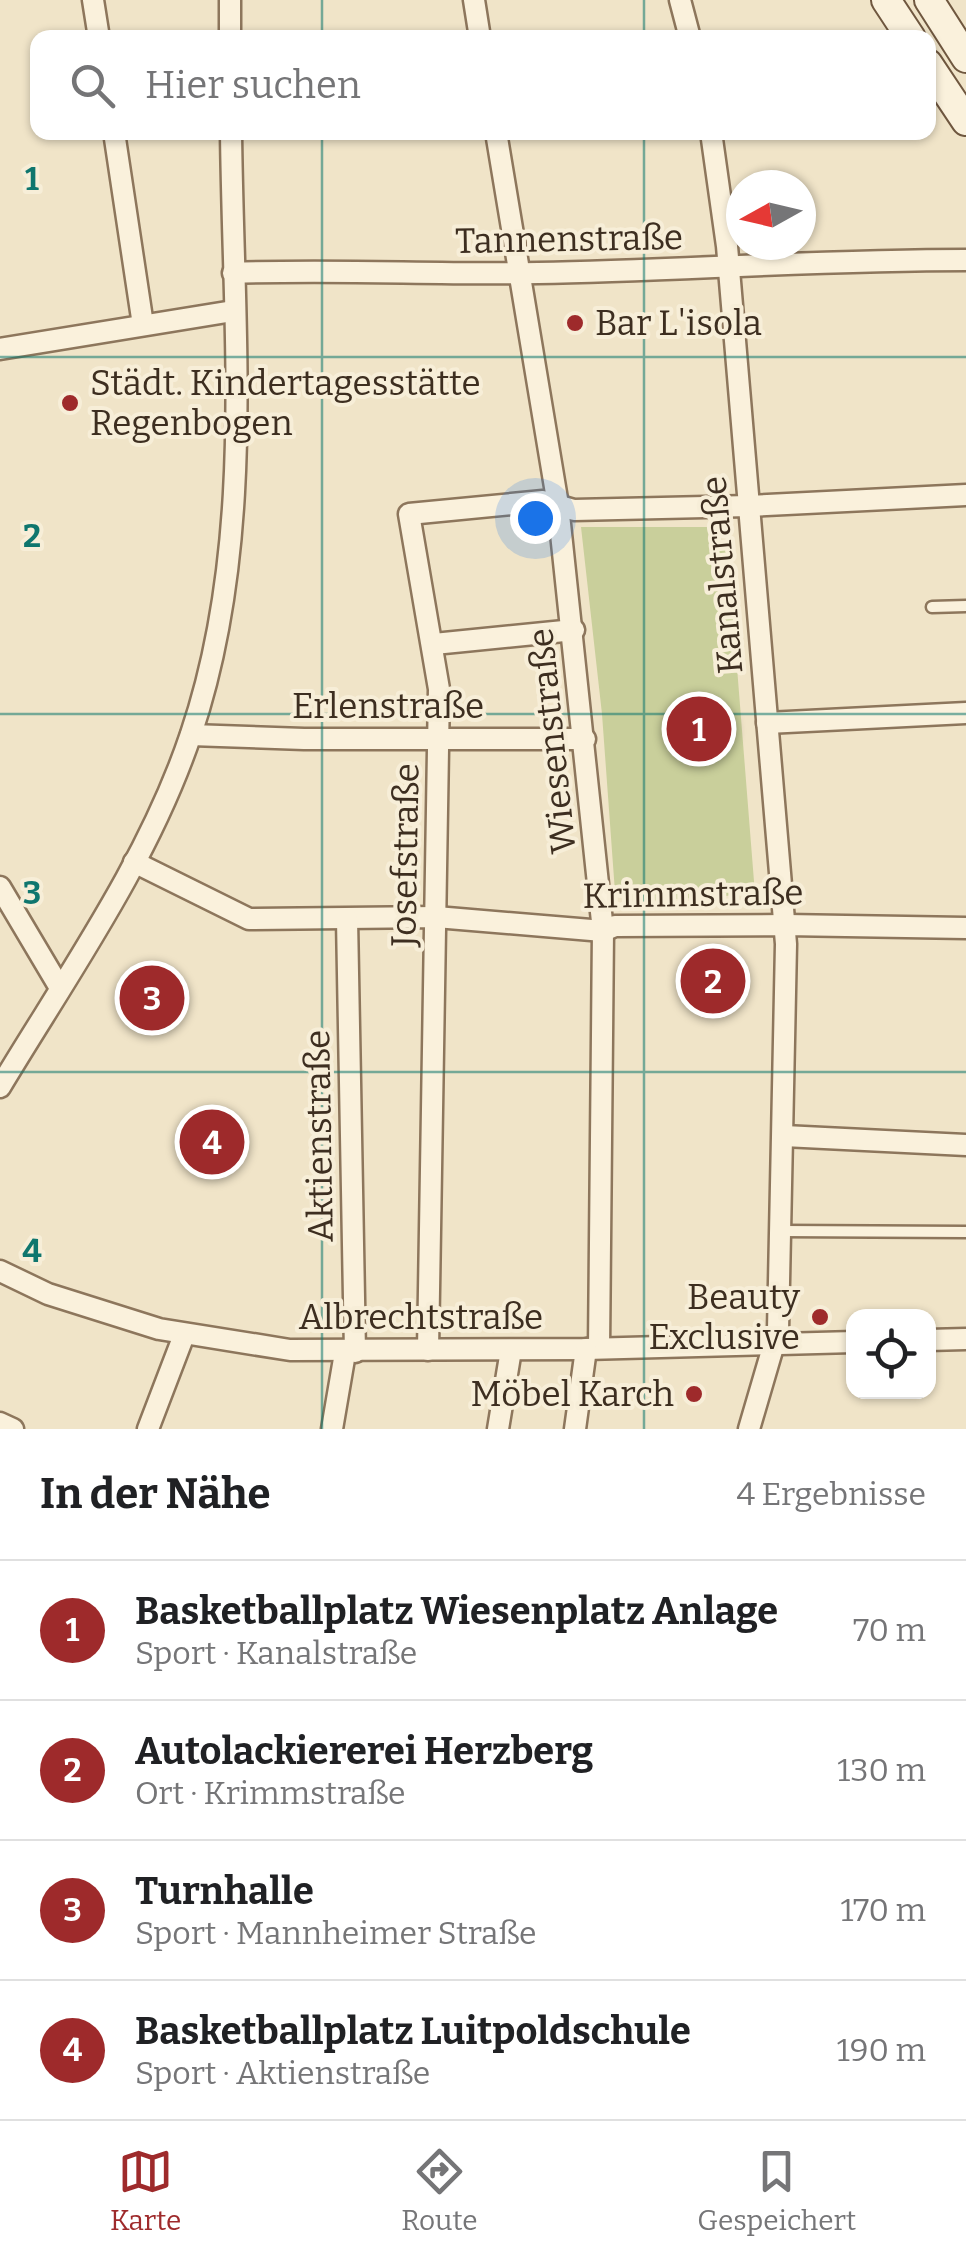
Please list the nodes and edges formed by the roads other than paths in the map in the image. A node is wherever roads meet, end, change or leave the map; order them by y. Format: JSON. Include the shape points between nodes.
{"nodes":[{"id":1,"x":93,"y":0,"type":"edge"},
{"id":2,"x":230,"y":0,"type":"edge"},
{"id":3,"x":474,"y":0,"type":"edge"},
{"id":4,"x":680,"y":0,"type":"edge"},
{"id":5,"x":886,"y":0,"type":"edge"},
{"id":6,"x":929,"y":0,"type":"edge"},
{"id":7,"x":98,"y":30,"type":"edge"},
{"id":8,"x":230,"y":30,"type":"edge"},
{"id":9,"x":479,"y":30,"type":"edge"},
{"id":10,"x":688,"y":30,"type":"edge"},
{"id":11,"x":906,"y":30,"type":"edge"},
{"id":12,"x":962,"y":44,"type":"edge"},
{"id":13,"x":936,"y":76,"type":"edge"},
{"id":14,"x":966,"y":121,"type":"edge"},
{"id":15,"x":115,"y":140,"type":"edge"},
{"id":16,"x":231,"y":140,"type":"edge"},
{"id":17,"x":497,"y":140,"type":"edge"},
{"id":18,"x":712,"y":140,"type":"edge"},
{"id":19,"x":966,"y":260,"type":"edge"},
{"id":20,"x":728,"y":268,"type":"junction"},
{"id":21,"x":233,"y":274,"type":"junction"},
{"id":22,"x":520,"y":274,"type":"junction"},
{"id":23,"x":234,"y":312,"type":"junction"},
{"id":24,"x":144,"y":324,"type":"junction"},
{"id":25,"x":1,"y":346,"type":"edge"},
{"id":26,"x":966,"y":496,"type":"edge"},
{"id":27,"x":558,"y":505,"type":"junction"},
{"id":28,"x":749,"y":506,"type":"junction"},
{"id":29,"x":966,"y":606,"type":"edge"},
{"id":30,"x":932,"y":608,"type":"dead end"},
{"id":31,"x":574,"y":630,"type":"junction"},
{"id":32,"x":434,"y":644,"type":"junction"},
{"id":33,"x":966,"y":713,"type":"edge"},
{"id":34,"x":767,"y":723,"type":"junction"},
{"id":35,"x":191,"y":735,"type":"junction"},
{"id":36,"x":440,"y":739,"type":"junction"},
{"id":37,"x":585,"y":740,"type":"junction"},
{"id":38,"x":134,"y":862,"type":"junction"},
{"id":39,"x":0,"y":888,"type":"edge"},
{"id":40,"x":436,"y":917,"type":"junction"},
{"id":41,"x":347,"y":919,"type":"junction"},
{"id":42,"x":786,"y":924,"type":"junction"},
{"id":43,"x":966,"y":928,"type":"edge"},
{"id":44,"x":603,"y":931,"type":"junction"},
{"id":45,"x":60,"y":988,"type":"junction"},
{"id":46,"x":0,"y":1086,"type":"edge"},
{"id":47,"x":784,"y":1136,"type":"junction"},
{"id":48,"x":966,"y":1145,"type":"edge"},
{"id":49,"x":781,"y":1230,"type":"junction"},
{"id":50,"x":966,"y":1232,"type":"edge"},
{"id":51,"x":0,"y":1271,"type":"edge"},
{"id":52,"x":184,"y":1335,"type":"junction"},
{"id":53,"x":966,"y":1338,"type":"edge"},
{"id":54,"x":936,"y":1340,"type":"edge"},
{"id":55,"x":846,"y":1342,"type":"edge"},
{"id":56,"x":774,"y":1345,"type":"junction"},
{"id":57,"x":592,"y":1349,"type":"junction"},
{"id":58,"x":428,"y":1350,"type":"junction"},
{"id":59,"x":511,"y":1350,"type":"junction"},
{"id":60,"x":350,"y":1352,"type":"junction"},
{"id":61,"x":0,"y":1423,"type":"edge"},
{"id":62,"x":13,"y":1429,"type":"edge"},
{"id":63,"x":148,"y":1429,"type":"edge"},
{"id":64,"x":332,"y":1429,"type":"edge"},
{"id":65,"x":498,"y":1429,"type":"edge"},
{"id":66,"x":575,"y":1429,"type":"edge"},
{"id":67,"x":749,"y":1429,"type":"edge"}],
"edges":[{"from":1,"to":7,"type":"street"},
{"from":2,"to":8,"type":"street"},
{"from":3,"to":9,"type":"street"},
{"from":4,"to":10,"type":"street"},
{"from":5,"to":11,"type":"main road"},
{"from":6,"to":12,"type":"main road"},
{"from":13,"to":14,"type":"main road"},
{"from":15,"to":24,"type":"street"},
{"from":16,"to":21,"type":"street"},
{"from":17,"to":22,"type":"street","name":"Wiesenstraße"},
{"from":18,"to":20,"type":"street","name":"Kanalstraße"},
{"from":19,"to":20,"type":"street","name":"Tannenstraße"},
{"from":20,"to":22,"type":"street","name":"Tannenstraße"},
{"from":20,"to":28,"type":"street","name":"Kanalstraße"},
{"from":21,"to":22,"type":"street","name":"Tannenstraße"},
{"from":21,"to":23,"type":"street"},
{"from":22,"to":27,"type":"street","name":"Wiesenstraße"},
{"from":23,"to":24,"type":"street"},
{"from":23,"to":35,"type":"street","via":[[233,520],[226,585]]},
{"from":24,"to":25,"type":"street"},
{"from":26,"to":28,"type":"street"},
{"from":27,"to":28,"type":"street"},
{"from":27,"to":31,"type":"street","name":"Wiesenstraße"},
{"from":27,"to":32,"type":"street","name":"Josefstraße","via":[[409,514]]},
{"from":28,"to":34,"type":"street","name":"Kanalstraße"},
{"from":29,"to":30,"type":"lane"},
{"from":31,"to":32,"type":"street"},
{"from":31,"to":37,"type":"street","name":"Wiesenstraße"},
{"from":32,"to":36,"type":"street","name":"Josefstraße"},
{"from":33,"to":34,"type":"street"},
{"from":34,"to":42,"type":"street","name":"Kanalstraße"},
{"from":35,"to":36,"type":"street","name":"Erlenstraße"},
{"from":35,"to":38,"type":"street"},
{"from":36,"to":37,"type":"street","name":"Erlenstraße"},
{"from":36,"to":40,"type":"street","name":"Josefstraße"},
{"from":37,"to":44,"type":"street","name":"Wiesenstraße"},
{"from":38,"to":41,"type":"street","name":"Krimmstraße","via":[[249,919]]},
{"from":38,"to":45,"type":"street"},
{"from":39,"to":45,"type":"street"},
{"from":40,"to":41,"type":"street","name":"Krimmstraße"},
{"from":40,"to":44,"type":"street","name":"Krimmstraße"},
{"from":40,"to":58,"type":"street","name":"Josefstraße"},
{"from":41,"to":60,"type":"street","name":"Aktienstraße"},
{"from":42,"to":43,"type":"street","name":"Krimmstraße"},
{"from":42,"to":44,"type":"street","name":"Krimmstraße"},
{"from":42,"to":47,"type":"street","name":"Kanalstraße"},
{"from":44,"to":57,"type":"street","name":"Wiesenstraße"},
{"from":45,"to":46,"type":"street"},
{"from":47,"to":48,"type":"street"},
{"from":47,"to":49,"type":"street","name":"Kanalstraße"},
{"from":49,"to":50,"type":"lane"},
{"from":49,"to":56,"type":"street","name":"Kanalstraße"},
{"from":51,"to":52,"type":"street","name":"Albrechtstraße","via":[[48,1294]]},
{"from":52,"to":60,"type":"street","name":"Albrechtstraße"},
{"from":52,"to":63,"type":"street"},
{"from":53,"to":54,"type":"street"},
{"from":55,"to":56,"type":"street","name":"Albrechtstraße"},
{"from":56,"to":57,"type":"street","name":"Albrechtstraße"},
{"from":56,"to":67,"type":"street","name":"Kanalstraße"},
{"from":57,"to":59,"type":"street","name":"Albrechtstraße"},
{"from":57,"to":66,"type":"street","name":"Wiesenstraße"},
{"from":58,"to":59,"type":"street","name":"Albrechtstraße"},
{"from":58,"to":60,"type":"street","name":"Albrechtstraße"},
{"from":59,"to":65,"type":"street"},
{"from":60,"to":64,"type":"street","name":"Aktienstraße"},
{"from":61,"to":62,"type":"street"}]}
